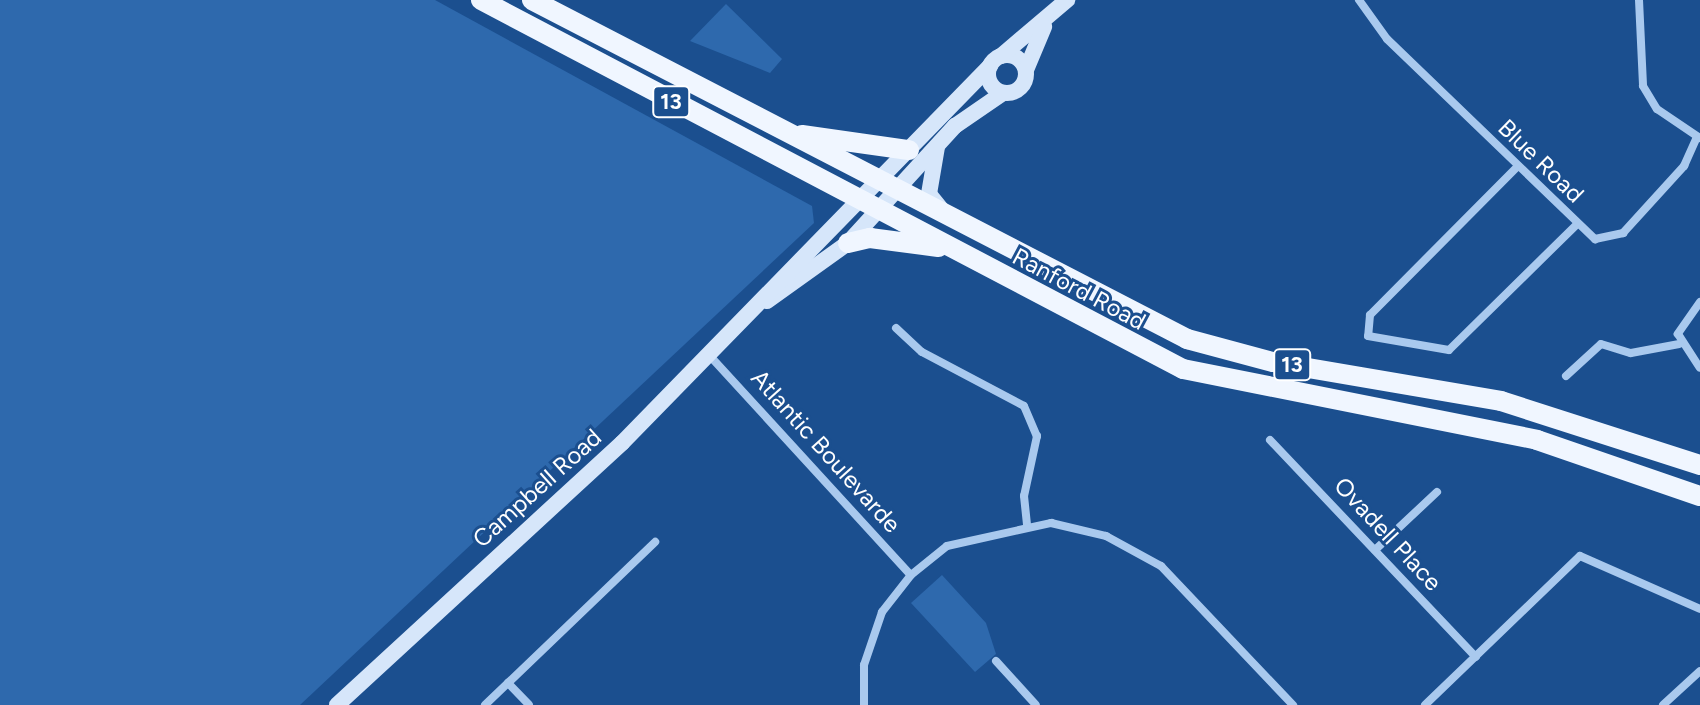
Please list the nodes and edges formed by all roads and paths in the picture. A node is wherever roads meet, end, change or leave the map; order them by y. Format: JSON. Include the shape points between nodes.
{"nodes":[{"id":1,"x":481,"y":0,"type":"edge"},
{"id":2,"x":532,"y":0,"type":"edge"},
{"id":3,"x":1067,"y":0,"type":"edge"},
{"id":4,"x":1359,"y":0,"type":"edge"},
{"id":5,"x":1639,"y":0,"type":"edge"},
{"id":6,"x":1046,"y":22,"type":"junction"},
{"id":7,"x":995,"y":61,"type":"junction"},
{"id":8,"x":1026,"y":70,"type":"junction"},
{"id":9,"x":1003,"y":93,"type":"junction"},
{"id":10,"x":779,"y":129,"type":"junction"},
{"id":11,"x":1698,"y":138,"type":"edge"},
{"id":12,"x":940,"y":142,"type":"junction"},
{"id":13,"x":909,"y":150,"type":"junction"},
{"id":14,"x":1518,"y":166,"type":"junction"},
{"id":15,"x":887,"y":184,"type":"junction"},
{"id":16,"x":871,"y":204,"type":"junction"},
{"id":17,"x":951,"y":218,"type":"junction"},
{"id":18,"x":1577,"y":224,"type":"junction"},
{"id":19,"x":848,"y":243,"type":"junction"},
{"id":20,"x":954,"y":250,"type":"junction"},
{"id":21,"x":765,"y":302,"type":"junction"},
{"id":22,"x":1700,"y":302,"type":"edge"},
{"id":23,"x":896,"y":328,"type":"dead end"},
{"id":24,"x":1679,"y":344,"type":"junction"},
{"id":25,"x":710,"y":356,"type":"junction"},
{"id":26,"x":1700,"y":368,"type":"edge"},
{"id":27,"x":1566,"y":376,"type":"dead end"},
{"id":28,"x":1270,"y":440,"type":"dead end"},
{"id":29,"x":1700,"y":465,"type":"edge"},
{"id":30,"x":1437,"y":492,"type":"dead end"},
{"id":31,"x":1700,"y":496,"type":"edge"},
{"id":32,"x":1027,"y":525,"type":"junction"},
{"id":33,"x":655,"y":542,"type":"dead end"},
{"id":34,"x":1375,"y":550,"type":"junction"},
{"id":35,"x":911,"y":575,"type":"junction"},
{"id":36,"x":1700,"y":609,"type":"edge"},
{"id":37,"x":1476,"y":657,"type":"junction"},
{"id":38,"x":996,"y":661,"type":"dead end"},
{"id":39,"x":1700,"y":671,"type":"edge"},
{"id":40,"x":508,"y":683,"type":"junction"},
{"id":41,"x":337,"y":705,"type":"edge"},
{"id":42,"x":485,"y":705,"type":"edge"},
{"id":43,"x":529,"y":705,"type":"edge"},
{"id":44,"x":864,"y":705,"type":"edge"},
{"id":45,"x":1036,"y":705,"type":"edge"},
{"id":46,"x":1293,"y":705,"type":"edge"},
{"id":47,"x":1425,"y":705,"type":"edge"},
{"id":48,"x":1663,"y":705,"type":"edge"}],
"edges":[{"from":1,"to":16,"type":"main road","name":"Ranford Road","number":"13"},
{"from":2,"to":10,"type":"main road","name":"Ranford Road","number":"13"},
{"from":3,"to":6,"type":"street","name":"Campbell Road"},
{"from":4,"to":14,"type":"street","name":"Blue Road","via":[[1387,39]]},
{"from":5,"to":11,"type":"street","via":[[1643,86],[1657,109]]},
{"from":6,"to":7,"type":"street","name":"Campbell Road"},
{"from":6,"to":8,"type":"street","name":"Campbell Road"},
{"from":7,"to":8,"type":"street","via":[[1013,56]]},
{"from":7,"to":9,"type":"street","via":[[989,79]]},
{"from":7,"to":13,"type":"street","name":"Campbell Road"},
{"from":8,"to":9,"type":"street","via":[[1021,87]]},
{"from":9,"to":12,"type":"street","name":"Campbell Road"},
{"from":10,"to":13,"type":"main road"},
{"from":10,"to":15,"type":"main road","name":"Ranford Road","number":"13"},
{"from":11,"to":18,"type":"street","name":"Blue Road","via":[[1684,166],[1623,233],[1595,239]]},
{"from":12,"to":15,"type":"street","name":"Campbell Road"},
{"from":12,"to":17,"type":"street","via":[[929,194]]},
{"from":13,"to":15,"type":"street","name":"Campbell Road"},
{"from":14,"to":18,"type":"street","name":"Blue Road"},
{"from":14,"to":18,"type":"street","via":[[1370,315],[1368,336],[1449,350]]},
{"from":15,"to":16,"type":"street","name":"Campbell Road"},
{"from":15,"to":17,"type":"main road","name":"Ranford Road","number":"13"},
{"from":16,"to":19,"type":"street","name":"Campbell Road"},
{"from":16,"to":20,"type":"main road","name":"Ranford Road","number":"13"},
{"from":16,"to":21,"type":"street","name":"Campbell Road"},
{"from":17,"to":29,"type":"main road","name":"Ranford Road","number":"13","via":[[1210,347],[1501,401]]},
{"from":19,"to":20,"type":"main road","via":[[870,238]]},
{"from":19,"to":21,"type":"street","name":"Campbell Road","via":[[788,293]]},
{"from":20,"to":31,"type":"main road","name":"Ranford Road","number":"13","via":[[1183,369],[1537,440]]},
{"from":21,"to":25,"type":"street","name":"Campbell Road"},
{"from":22,"to":24,"type":"street","via":[[1680,325]]},
{"from":23,"to":32,"type":"street","via":[[922,352],[1024,406],[1037,436],[1024,496]]},
{"from":24,"to":26,"type":"street"},
{"from":24,"to":27,"type":"street","via":[[1631,353],[1601,344]]},
{"from":25,"to":35,"type":"street","name":"Atlantic Boulevarde"},
{"from":25,"to":41,"type":"street","name":"Campbell Road"},
{"from":28,"to":34,"type":"street","name":"Ovadell Place"},
{"from":30,"to":34,"type":"street"},
{"from":32,"to":35,"type":"street","via":[[947,546]]},
{"from":32,"to":46,"type":"street","via":[[1051,523],[1106,536],[1161,566]]},
{"from":33,"to":40,"type":"street"},
{"from":34,"to":37,"type":"street","name":"Ovadell Place"},
{"from":35,"to":44,"type":"street","via":[[882,612],[864,665]]},
{"from":36,"to":37,"type":"street","via":[[1580,556]]},
{"from":37,"to":47,"type":"street"},
{"from":38,"to":45,"type":"street"},
{"from":39,"to":48,"type":"street"},
{"from":40,"to":42,"type":"street"},
{"from":40,"to":43,"type":"street"}]}
